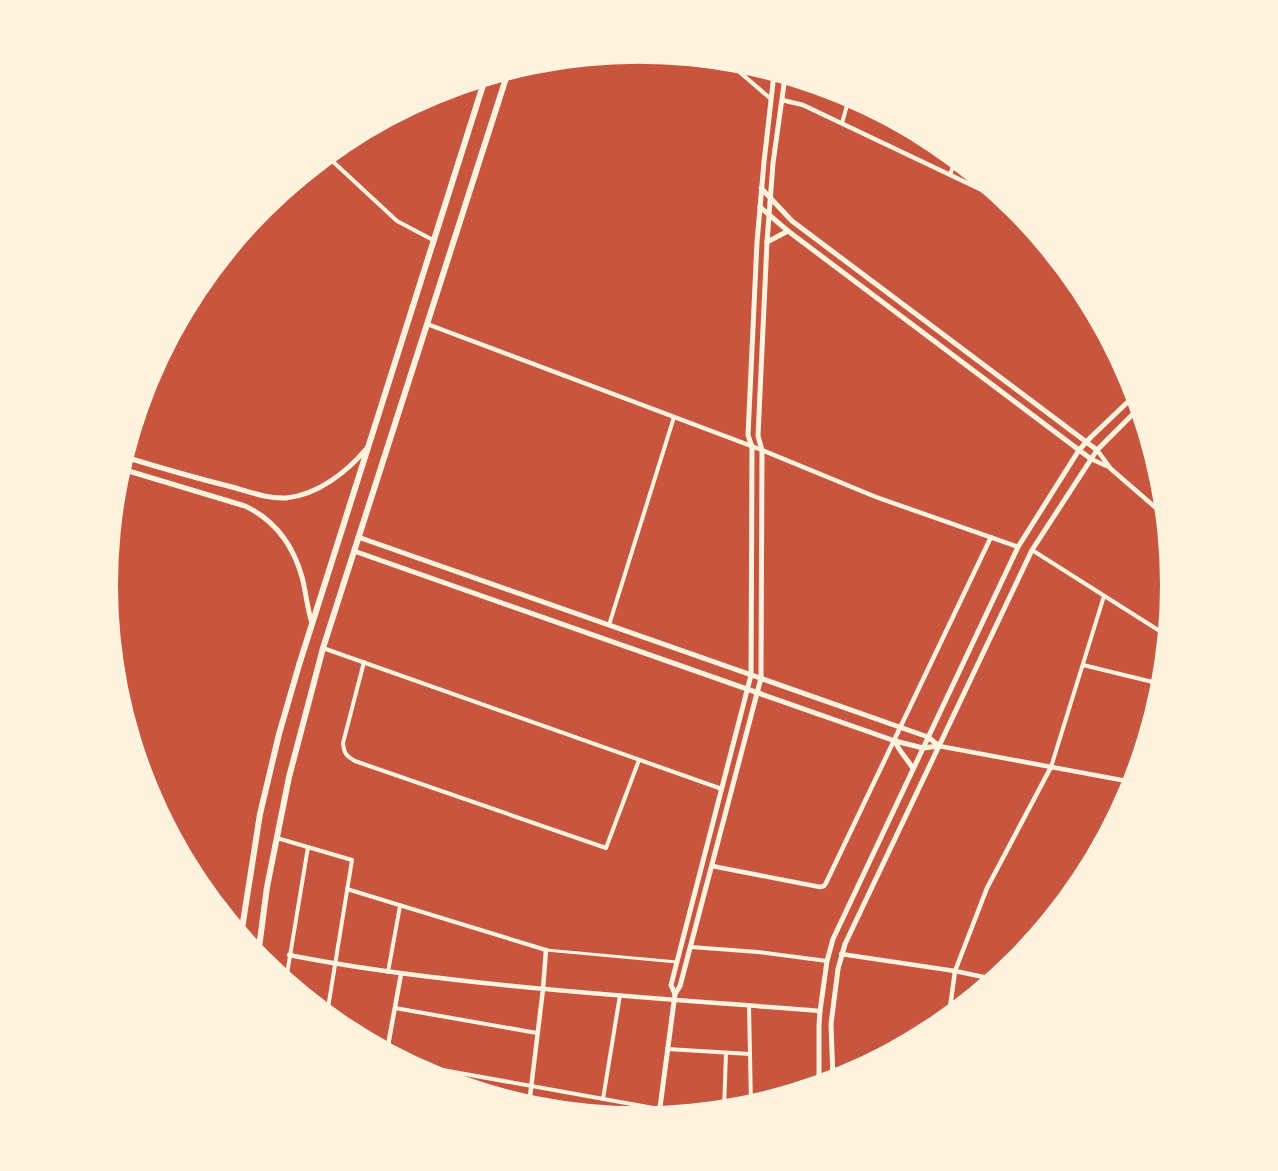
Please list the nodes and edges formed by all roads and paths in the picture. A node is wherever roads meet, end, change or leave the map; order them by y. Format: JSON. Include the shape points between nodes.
{"nodes":[{"id":1,"x":744,"y":76,"type":"edge"},
{"id":2,"x":505,"y":82,"type":"edge"},
{"id":3,"x":773,"y":82,"type":"edge"},
{"id":4,"x":784,"y":85,"type":"edge"},
{"id":5,"x":482,"y":89,"type":"edge"},
{"id":6,"x":771,"y":99,"type":"junction"},
{"id":7,"x":782,"y":100,"type":"junction"},
{"id":8,"x":846,"y":108,"type":"edge"},
{"id":9,"x":842,"y":123,"type":"junction"},
{"id":10,"x":335,"y":163,"type":"edge"},
{"id":11,"x":952,"y":169,"type":"edge"},
{"id":12,"x":950,"y":175,"type":"junction"},
{"id":13,"x":973,"y":186,"type":"edge"},
{"id":14,"x":762,"y":188,"type":"junction"},
{"id":15,"x":770,"y":197,"type":"junction"},
{"id":16,"x":760,"y":207,"type":"junction"},
{"id":17,"x":769,"y":214,"type":"junction"},
{"id":18,"x":789,"y":231,"type":"junction"},
{"id":19,"x":434,"y":240,"type":"junction"},
{"id":20,"x":767,"y":242,"type":"junction"},
{"id":21,"x":427,"y":324,"type":"junction"},
{"id":22,"x":1126,"y":403,"type":"edge"},
{"id":23,"x":1131,"y":416,"type":"edge"},
{"id":24,"x":674,"y":417,"type":"junction"},
{"id":25,"x":1086,"y":442,"type":"junction"},
{"id":26,"x":368,"y":447,"type":"junction"},
{"id":27,"x":752,"y":447,"type":"junction"},
{"id":28,"x":762,"y":450,"type":"junction"},
{"id":29,"x":1079,"y":450,"type":"junction"},
{"id":30,"x":1097,"y":450,"type":"junction"},
{"id":31,"x":1091,"y":459,"type":"junction"},
{"id":32,"x":134,"y":461,"type":"edge"},
{"id":33,"x":1111,"y":469,"type":"junction"},
{"id":34,"x":131,"y":472,"type":"edge"},
{"id":35,"x":1154,"y":505,"type":"edge"},
{"id":36,"x":358,"y":537,"type":"junction"},
{"id":37,"x":991,"y":537,"type":"junction"},
{"id":38,"x":1018,"y":547,"type":"junction"},
{"id":39,"x":1032,"y":550,"type":"junction"},
{"id":40,"x":354,"y":551,"type":"junction"},
{"id":41,"x":1104,"y":596,"type":"junction"},
{"id":42,"x":312,"y":623,"type":"junction"},
{"id":43,"x":609,"y":625,"type":"junction"},
{"id":44,"x":1158,"y":629,"type":"edge"},
{"id":45,"x":323,"y":648,"type":"junction"},
{"id":46,"x":364,"y":662,"type":"junction"},
{"id":47,"x":1083,"y":665,"type":"junction"},
{"id":48,"x":752,"y":675,"type":"junction"},
{"id":49,"x":761,"y":678,"type":"junction"},
{"id":50,"x":1151,"y":682,"type":"edge"},
{"id":51,"x":748,"y":689,"type":"junction"},
{"id":52,"x":757,"y":693,"type":"junction"},
{"id":53,"x":901,"y":728,"type":"junction"},
{"id":54,"x":928,"y":737,"type":"junction"},
{"id":55,"x":895,"y":741,"type":"junction"},
{"id":56,"x":939,"y":746,"type":"junction"},
{"id":57,"x":923,"y":748,"type":"junction"},
{"id":58,"x":639,"y":760,"type":"junction"},
{"id":59,"x":1051,"y":767,"type":"junction"},
{"id":60,"x":913,"y":769,"type":"junction"},
{"id":61,"x":1122,"y":780,"type":"edge"},
{"id":62,"x":722,"y":789,"type":"junction"},
{"id":63,"x":276,"y":838,"type":"junction"},
{"id":64,"x":308,"y":847,"type":"junction"},
{"id":65,"x":712,"y":866,"type":"junction"},
{"id":66,"x":347,"y":889,"type":"junction"},
{"id":67,"x":400,"y":906,"type":"junction"},
{"id":68,"x":243,"y":924,"type":"edge"},
{"id":69,"x":260,"y":942,"type":"edge"},
{"id":70,"x":691,"y":946,"type":"junction"},
{"id":71,"x":546,"y":950,"type":"junction"},
{"id":72,"x":841,"y":954,"type":"junction"},
{"id":73,"x":289,"y":955,"type":"junction"},
{"id":74,"x":827,"y":961,"type":"junction"},
{"id":75,"x":677,"y":962,"type":"junction"},
{"id":76,"x":334,"y":964,"type":"junction"},
{"id":77,"x":287,"y":970,"type":"edge"},
{"id":78,"x":956,"y":971,"type":"junction"},
{"id":79,"x":388,"y":973,"type":"junction"},
{"id":80,"x":401,"y":974,"type":"junction"},
{"id":81,"x":983,"y":977,"type":"edge"},
{"id":82,"x":543,"y":989,"type":"junction"},
{"id":83,"x":620,"y":995,"type":"junction"},
{"id":84,"x":675,"y":996,"type":"junction"},
{"id":85,"x":951,"y":1003,"type":"edge"},
{"id":86,"x":328,"y":1004,"type":"edge"},
{"id":87,"x":749,"y":1005,"type":"junction"},
{"id":88,"x":395,"y":1008,"type":"junction"},
{"id":89,"x":820,"y":1011,"type":"junction"},
{"id":90,"x":537,"y":1033,"type":"junction"},
{"id":91,"x":389,"y":1042,"type":"edge"},
{"id":92,"x":667,"y":1049,"type":"junction"},
{"id":93,"x":726,"y":1053,"type":"junction"},
{"id":94,"x":750,"y":1054,"type":"junction"},
{"id":95,"x":833,"y":1069,"type":"edge"},
{"id":96,"x":454,"y":1072,"type":"edge"},
{"id":97,"x":819,"y":1074,"type":"edge"},
{"id":98,"x":531,"y":1086,"type":"junction"},
{"id":99,"x":751,"y":1094,"type":"edge"},
{"id":100,"x":530,"y":1095,"type":"edge"},
{"id":101,"x":603,"y":1099,"type":"junction"},
{"id":102,"x":724,"y":1099,"type":"edge"},
{"id":103,"x":660,"y":1105,"type":"edge"},
{"id":104,"x":632,"y":1106,"type":"edge"}],
"edges":[{"from":1,"to":6,"type":"street"},
{"from":2,"to":21,"type":"highway"},
{"from":3,"to":6,"type":"main road"},
{"from":4,"to":7,"type":"main road"},
{"from":5,"to":19,"type":"highway"},
{"from":6,"to":7,"type":"main road"},
{"from":6,"to":14,"type":"main road"},
{"from":7,"to":9,"type":"street"},
{"from":7,"to":15,"type":"main road"},
{"from":8,"to":9,"type":"street"},
{"from":9,"to":12,"type":"street"},
{"from":10,"to":19,"type":"street","via":[[397,221]]},
{"from":11,"to":12,"type":"street"},
{"from":12,"to":13,"type":"street"},
{"from":14,"to":15,"type":"main road"},
{"from":14,"to":16,"type":"main road"},
{"from":15,"to":17,"type":"main road"},
{"from":15,"to":25,"type":"main road","via":[[792,221]]},
{"from":16,"to":17,"type":"main road"},
{"from":16,"to":27,"type":"main road","via":[[748,435]]},
{"from":17,"to":18,"type":"main road"},
{"from":17,"to":20,"type":"main road"},
{"from":18,"to":20,"type":"main road"},
{"from":18,"to":29,"type":"main road"},
{"from":19,"to":26,"type":"highway"},
{"from":20,"to":28,"type":"main road","via":[[758,436]]},
{"from":21,"to":24,"type":"street"},
{"from":21,"to":36,"type":"highway"},
{"from":22,"to":25,"type":"main road"},
{"from":23,"to":30,"type":"main road"},
{"from":24,"to":27,"type":"street"},
{"from":24,"to":43,"type":"street"},
{"from":25,"to":29,"type":"main road"},
{"from":25,"to":30,"type":"main road"},
{"from":26,"to":32,"type":"main road","via":[[335,477],[289,498],[262,496]]},
{"from":26,"to":42,"type":"highway"},
{"from":27,"to":28,"type":"street"},
{"from":27,"to":48,"type":"main road"},
{"from":28,"to":37,"type":"street","via":[[876,497]]},
{"from":28,"to":49,"type":"main road"},
{"from":29,"to":31,"type":"main road"},
{"from":29,"to":38,"type":"main road"},
{"from":30,"to":31,"type":"main road"},
{"from":30,"to":33,"type":"street"},
{"from":31,"to":33,"type":"street"},
{"from":31,"to":39,"type":"main road"},
{"from":33,"to":35,"type":"street"},
{"from":34,"to":42,"type":"main road","via":[[245,506],[270,522],[296,559]]},
{"from":36,"to":40,"type":"highway"},
{"from":36,"to":43,"type":"main road"},
{"from":37,"to":38,"type":"street"},
{"from":37,"to":53,"type":"street"},
{"from":38,"to":54,"type":"main road"},
{"from":39,"to":41,"type":"street"},
{"from":39,"to":56,"type":"main road"},
{"from":40,"to":45,"type":"highway"},
{"from":40,"to":51,"type":"main road"},
{"from":41,"to":44,"type":"street"},
{"from":41,"to":47,"type":"street"},
{"from":42,"to":68,"type":"highway","via":[[260,814]]},
{"from":43,"to":48,"type":"main road"},
{"from":45,"to":46,"type":"street"},
{"from":45,"to":63,"type":"highway"},
{"from":46,"to":58,"type":"street"},
{"from":46,"to":58,"type":"street","via":[[343,743],[348,757],[366,765],[606,848]]},
{"from":47,"to":50,"type":"street"},
{"from":47,"to":59,"type":"street"},
{"from":48,"to":49,"type":"main road"},
{"from":48,"to":51,"type":"main road"},
{"from":49,"to":52,"type":"main road"},
{"from":49,"to":53,"type":"main road"},
{"from":51,"to":52,"type":"main road"},
{"from":51,"to":62,"type":"main road"},
{"from":52,"to":55,"type":"main road"},
{"from":52,"to":65,"type":"main road"},
{"from":53,"to":54,"type":"main road"},
{"from":53,"to":55,"type":"street"},
{"from":54,"to":56,"type":"main road"},
{"from":54,"to":57,"type":"main road"},
{"from":55,"to":57,"type":"main road"},
{"from":55,"to":60,"type":"main road"},
{"from":55,"to":65,"type":"street","via":[[824,886]]},
{"from":56,"to":57,"type":"main road"},
{"from":56,"to":59,"type":"street"},
{"from":56,"to":72,"type":"main road"},
{"from":57,"to":60,"type":"main road"},
{"from":58,"to":62,"type":"street"},
{"from":59,"to":61,"type":"street"},
{"from":59,"to":78,"type":"street","via":[[987,888]]},
{"from":60,"to":74,"type":"main road","via":[[833,939]]},
{"from":62,"to":75,"type":"main road"},
{"from":63,"to":64,"type":"street"},
{"from":63,"to":69,"type":"highway"},
{"from":64,"to":66,"type":"street","via":[[352,860]]},
{"from":64,"to":73,"type":"street"},
{"from":65,"to":70,"type":"main road"},
{"from":66,"to":67,"type":"street"},
{"from":66,"to":76,"type":"street"},
{"from":67,"to":71,"type":"street"},
{"from":67,"to":79,"type":"street"},
{"from":70,"to":74,"type":"street"},
{"from":70,"to":84,"type":"main road"},
{"from":71,"to":75,"type":"street"},
{"from":71,"to":82,"type":"street"},
{"from":72,"to":78,"type":"street"},
{"from":72,"to":95,"type":"main road","via":[[831,1024]]},
{"from":73,"to":76,"type":"street"},
{"from":73,"to":77,"type":"street"},
{"from":74,"to":89,"type":"main road"},
{"from":75,"to":84,"type":"main road","via":[[671,985]]},
{"from":76,"to":79,"type":"street"},
{"from":76,"to":86,"type":"street"},
{"from":78,"to":81,"type":"street"},
{"from":78,"to":85,"type":"street"},
{"from":79,"to":80,"type":"street"},
{"from":80,"to":82,"type":"street"},
{"from":80,"to":88,"type":"street"},
{"from":82,"to":83,"type":"street"},
{"from":82,"to":90,"type":"street"},
{"from":83,"to":84,"type":"street"},
{"from":83,"to":101,"type":"street"},
{"from":84,"to":87,"type":"street"},
{"from":84,"to":92,"type":"main road"},
{"from":87,"to":89,"type":"street"},
{"from":87,"to":94,"type":"street"},
{"from":88,"to":90,"type":"street"},
{"from":88,"to":91,"type":"street"},
{"from":89,"to":97,"type":"main road"},
{"from":90,"to":98,"type":"street"},
{"from":92,"to":93,"type":"street"},
{"from":92,"to":103,"type":"main road"},
{"from":93,"to":94,"type":"street"},
{"from":93,"to":102,"type":"street"},
{"from":94,"to":99,"type":"street"},
{"from":96,"to":98,"type":"street"},
{"from":98,"to":100,"type":"street"},
{"from":98,"to":101,"type":"street"},
{"from":101,"to":104,"type":"street"}]}
